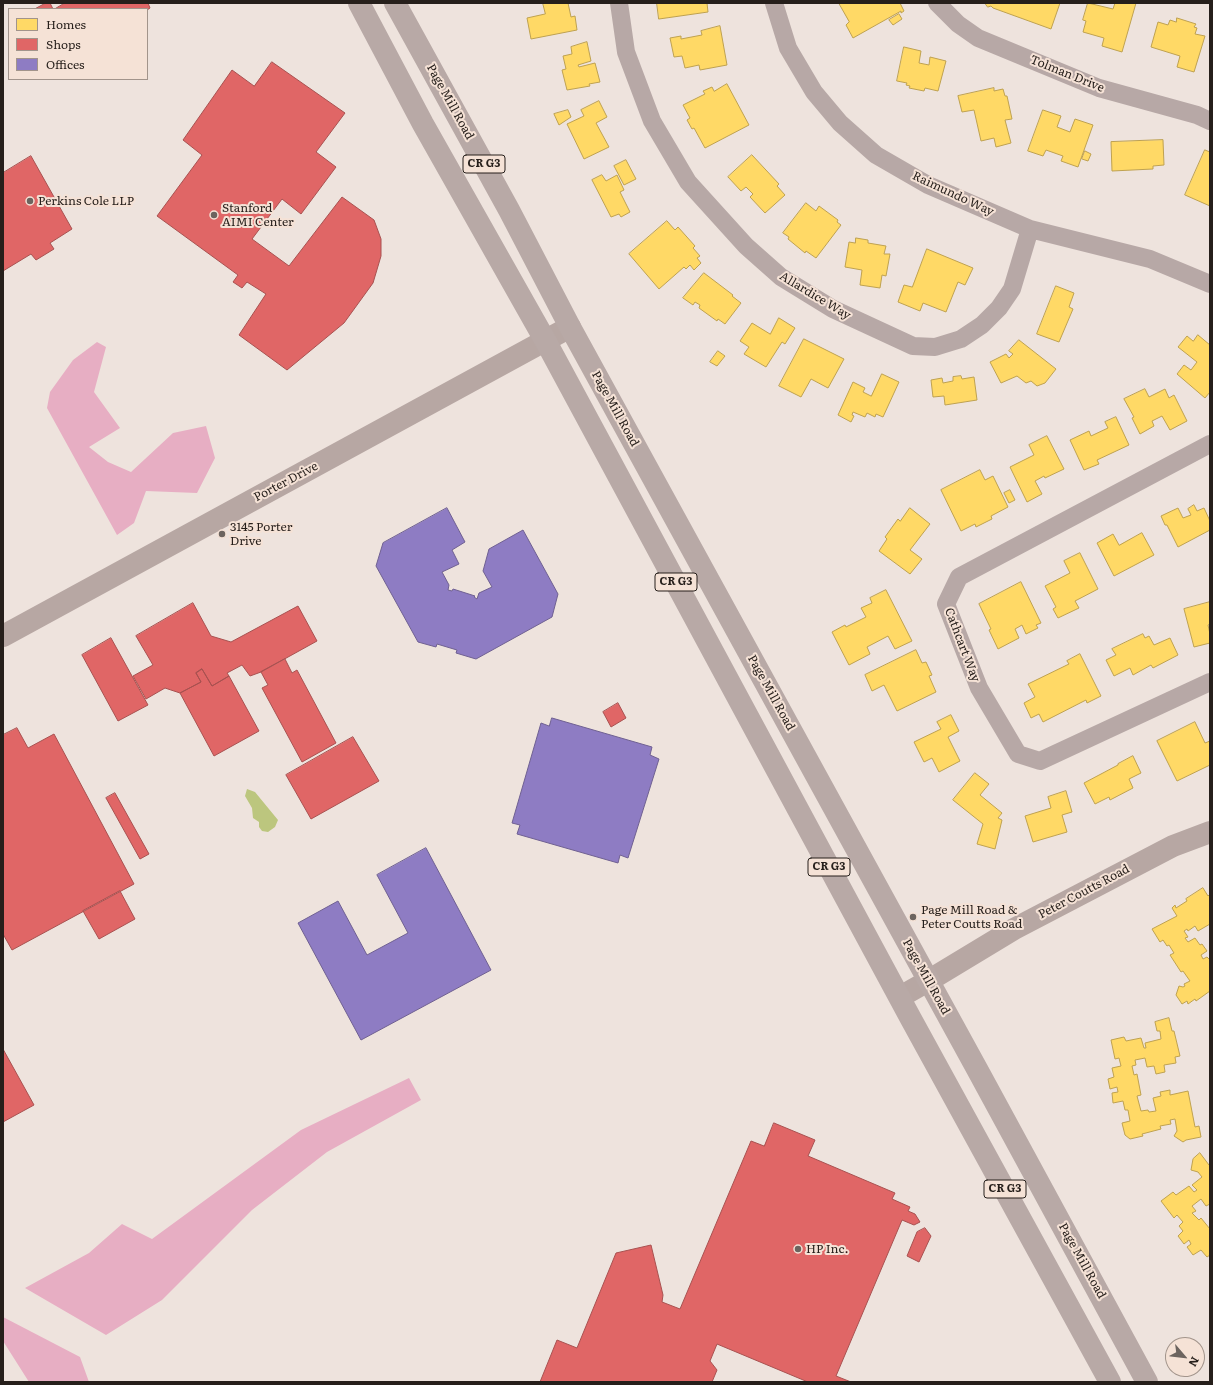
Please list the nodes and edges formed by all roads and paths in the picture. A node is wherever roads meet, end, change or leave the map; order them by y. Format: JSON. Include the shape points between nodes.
{"nodes":[{"id":1,"x":359,"y":3,"type":"edge"},
{"id":2,"x":395,"y":3,"type":"edge"},
{"id":3,"x":619,"y":3,"type":"edge"},
{"id":4,"x":774,"y":3,"type":"edge"},
{"id":5,"x":937,"y":3,"type":"edge"},
{"id":6,"x":1210,"y":121,"type":"edge"},
{"id":7,"x":1030,"y":229,"type":"junction"},
{"id":8,"x":1210,"y":284,"type":"edge"},
{"id":9,"x":570,"y":327,"type":"junction"},
{"id":10,"x":545,"y":340,"type":"junction"},
{"id":11,"x":1210,"y":444,"type":"edge"},
{"id":12,"x":3,"y":636,"type":"edge"},
{"id":13,"x":1210,"y":682,"type":"edge"},
{"id":14,"x":1210,"y":832,"type":"edge"},
{"id":15,"x":928,"y":981,"type":"junction"},
{"id":16,"x":900,"y":997,"type":"junction"},
{"id":17,"x":1110,"y":1382,"type":"edge"},
{"id":18,"x":1147,"y":1382,"type":"edge"}],
"edges":[{"from":1,"to":10,"type":"main road","number":"CR G3","via":[[423,124]]},
{"from":2,"to":9,"type":"main road","name":"Page Mill Road","number":"CR G3"},
{"from":3,"to":7,"type":"street","name":"Allardice Way","via":[[626,52],[652,121],[688,182],[746,246],[781,277],[833,309],[912,346],[936,347],[961,339],[999,308],[1012,289]]},
{"from":4,"to":7,"type":"street","name":"Raimundo Way","via":[[788,48],[814,92],[840,123],[876,155],[928,185]]},
{"from":5,"to":6,"type":"street","name":"Tolman Drive","via":[[958,24],[978,38],[1099,88],[1197,115]]},
{"from":7,"to":8,"type":"street","name":"Raimundo Way","via":[[1150,259]]},
{"from":9,"to":10,"type":"street","name":"Porter Drive"},
{"from":9,"to":15,"type":"main road","name":"Page Mill Road","number":"CR G3"},
{"from":10,"to":12,"type":"street","name":"Porter Drive"},
{"from":10,"to":16,"type":"main road","number":"CR G3"},
{"from":11,"to":13,"type":"street","name":"Cathcart Way","via":[[959,578],[946,604],[979,688],[1018,754],[1040,761]]},
{"from":14,"to":15,"type":"street","name":"Peter Coutts Road","via":[[1172,846],[1014,929]]},
{"from":15,"to":16,"type":"street","name":"Peter Coutts Road"},
{"from":15,"to":18,"type":"main road","name":"Page Mill Road","number":"CR G3"},
{"from":16,"to":17,"type":"main road","number":"CR G3"}]}
